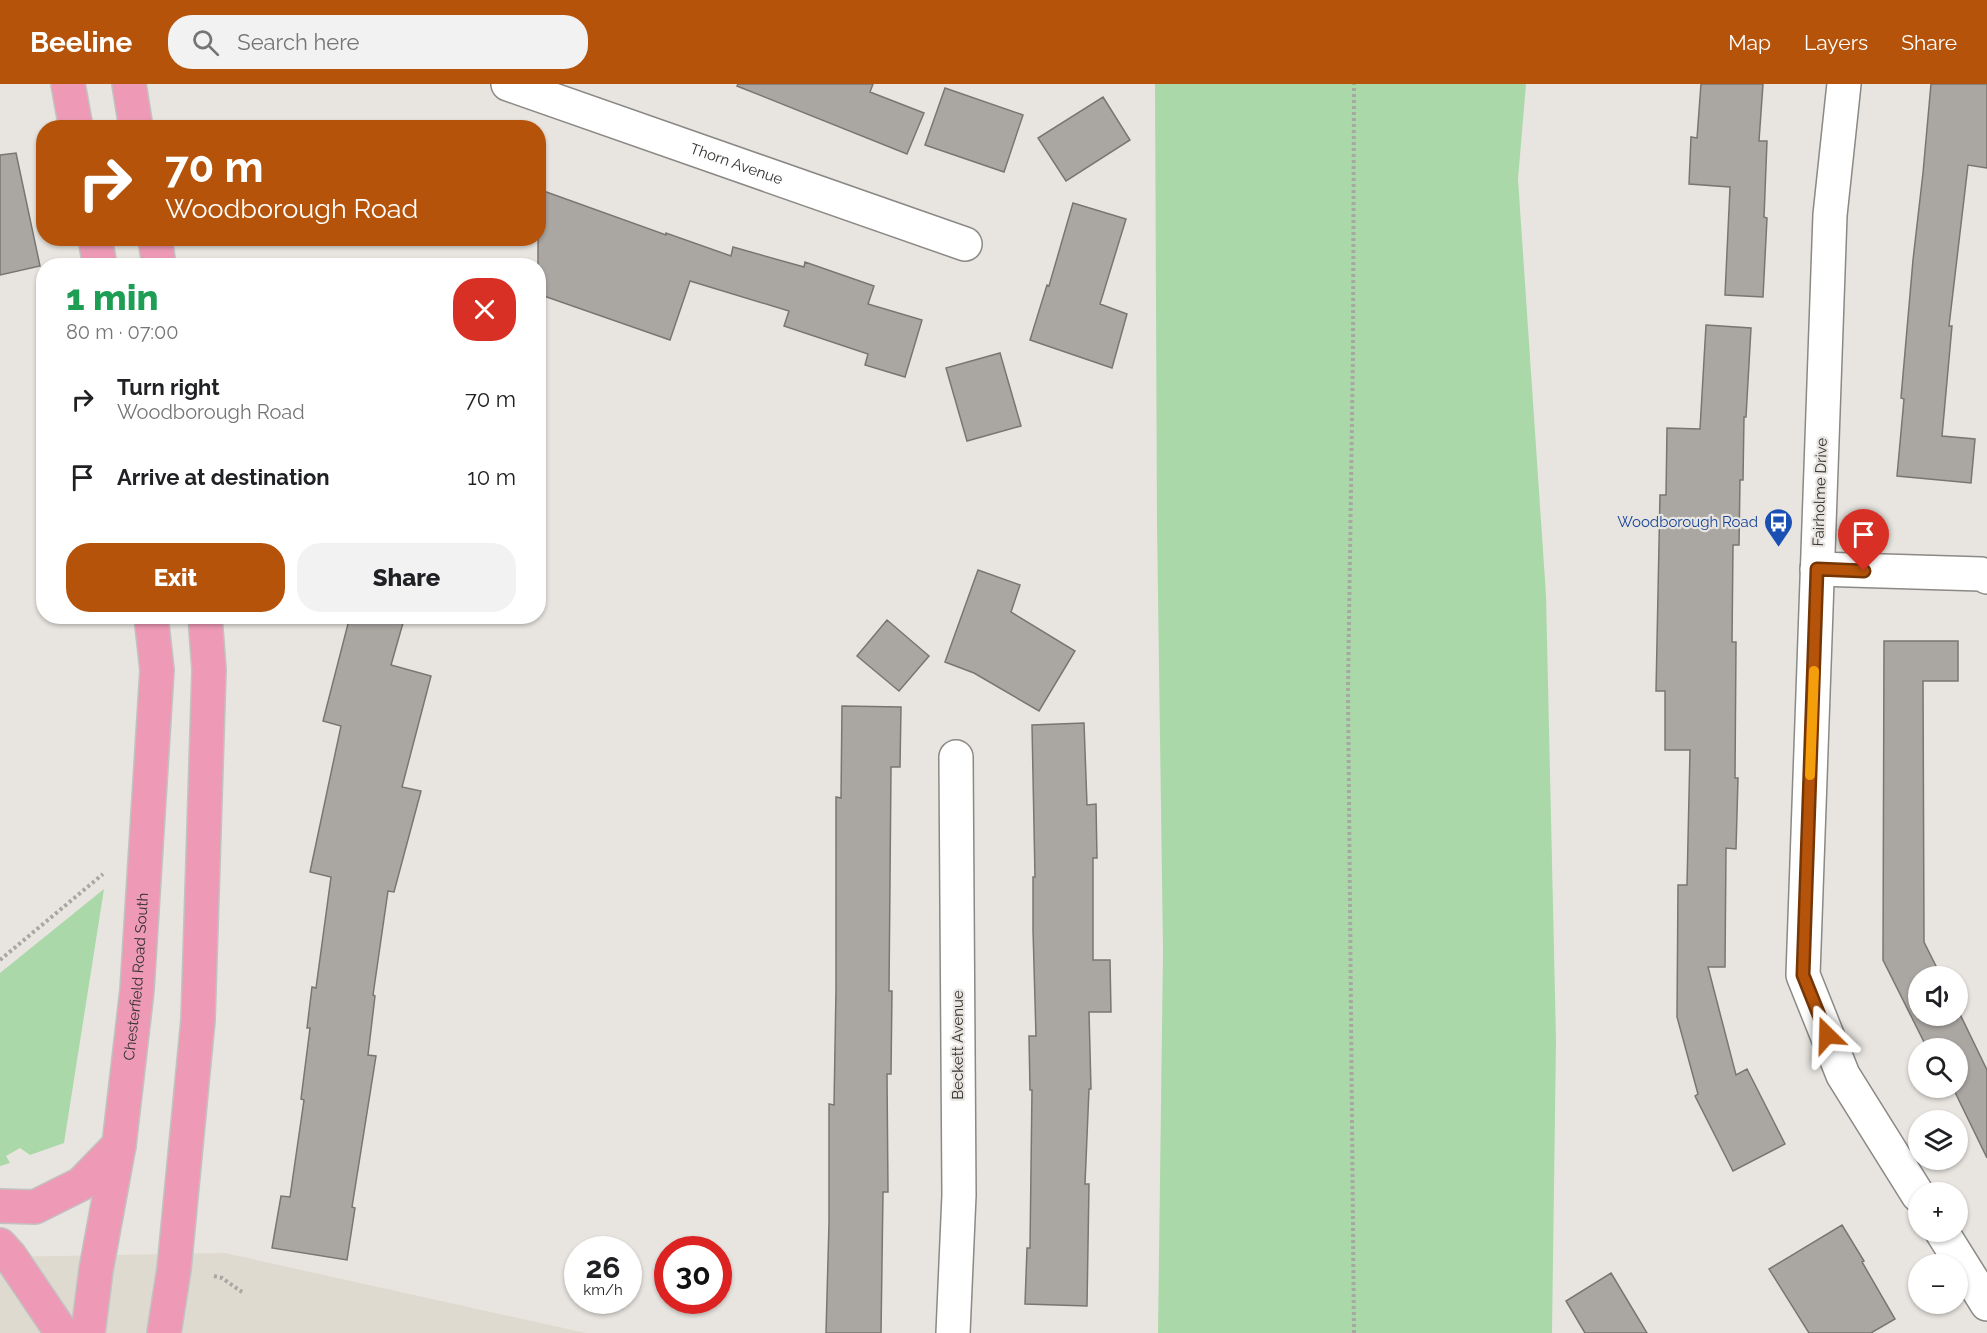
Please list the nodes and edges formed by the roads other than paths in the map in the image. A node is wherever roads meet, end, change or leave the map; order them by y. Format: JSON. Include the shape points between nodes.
{"nodes":[{"id":1,"x":68,"y":84,"type":"edge"},
{"id":2,"x":129,"y":84,"type":"edge"},
{"id":3,"x":508,"y":84,"type":"edge"},
{"id":4,"x":1844,"y":84,"type":"edge"},
{"id":5,"x":75,"y":120,"type":"edge"},
{"id":6,"x":135,"y":120,"type":"edge"},
{"id":7,"x":965,"y":244,"type":"dead end"},
{"id":8,"x":1817,"y":569,"type":"junction"},
{"id":9,"x":1987,"y":577,"type":"edge"},
{"id":10,"x":152,"y":624,"type":"edge"},
{"id":11,"x":206,"y":624,"type":"edge"},
{"id":12,"x":956,"y":757,"type":"dead end"},
{"id":13,"x":119,"y":1145,"type":"junction"},
{"id":14,"x":1910,"y":1182,"type":"edge"},
{"id":15,"x":0,"y":1206,"type":"edge"},
{"id":16,"x":1948,"y":1242,"type":"edge"},
{"id":17,"x":0,"y":1245,"type":"edge"},
{"id":18,"x":1987,"y":1304,"type":"edge"},
{"id":19,"x":62,"y":1333,"type":"edge"},
{"id":20,"x":88,"y":1333,"type":"edge"},
{"id":21,"x":164,"y":1333,"type":"edge"},
{"id":22,"x":953,"y":1333,"type":"edge"}],
"edges":[{"from":1,"to":5,"type":"main road"},
{"from":2,"to":6,"type":"main road"},
{"from":3,"to":7,"type":"street","name":"Thorn Avenue"},
{"from":4,"to":8,"type":"street","name":"Fairholme Drive","via":[[1830,215]]},
{"from":8,"to":9,"type":"street"},
{"from":8,"to":14,"type":"street","name":"Fairholme Drive","via":[[1803,975],[1843,1075]]},
{"from":10,"to":13,"type":"main road","name":"Chesterfield Road South","via":[[157,670],[137,990]]},
{"from":11,"to":21,"type":"main road","via":[[209,670],[198,1020],[174,1269]]},
{"from":12,"to":22,"type":"street","name":"Beckett Avenue","via":[[959,1195]]},
{"from":13,"to":15,"type":"main road","via":[[81,1184],[35,1207]]},
{"from":13,"to":20,"type":"main road","name":"Chesterfield Road South"},
{"from":16,"to":18,"type":"street"},
{"from":17,"to":19,"type":"main road"}]}
